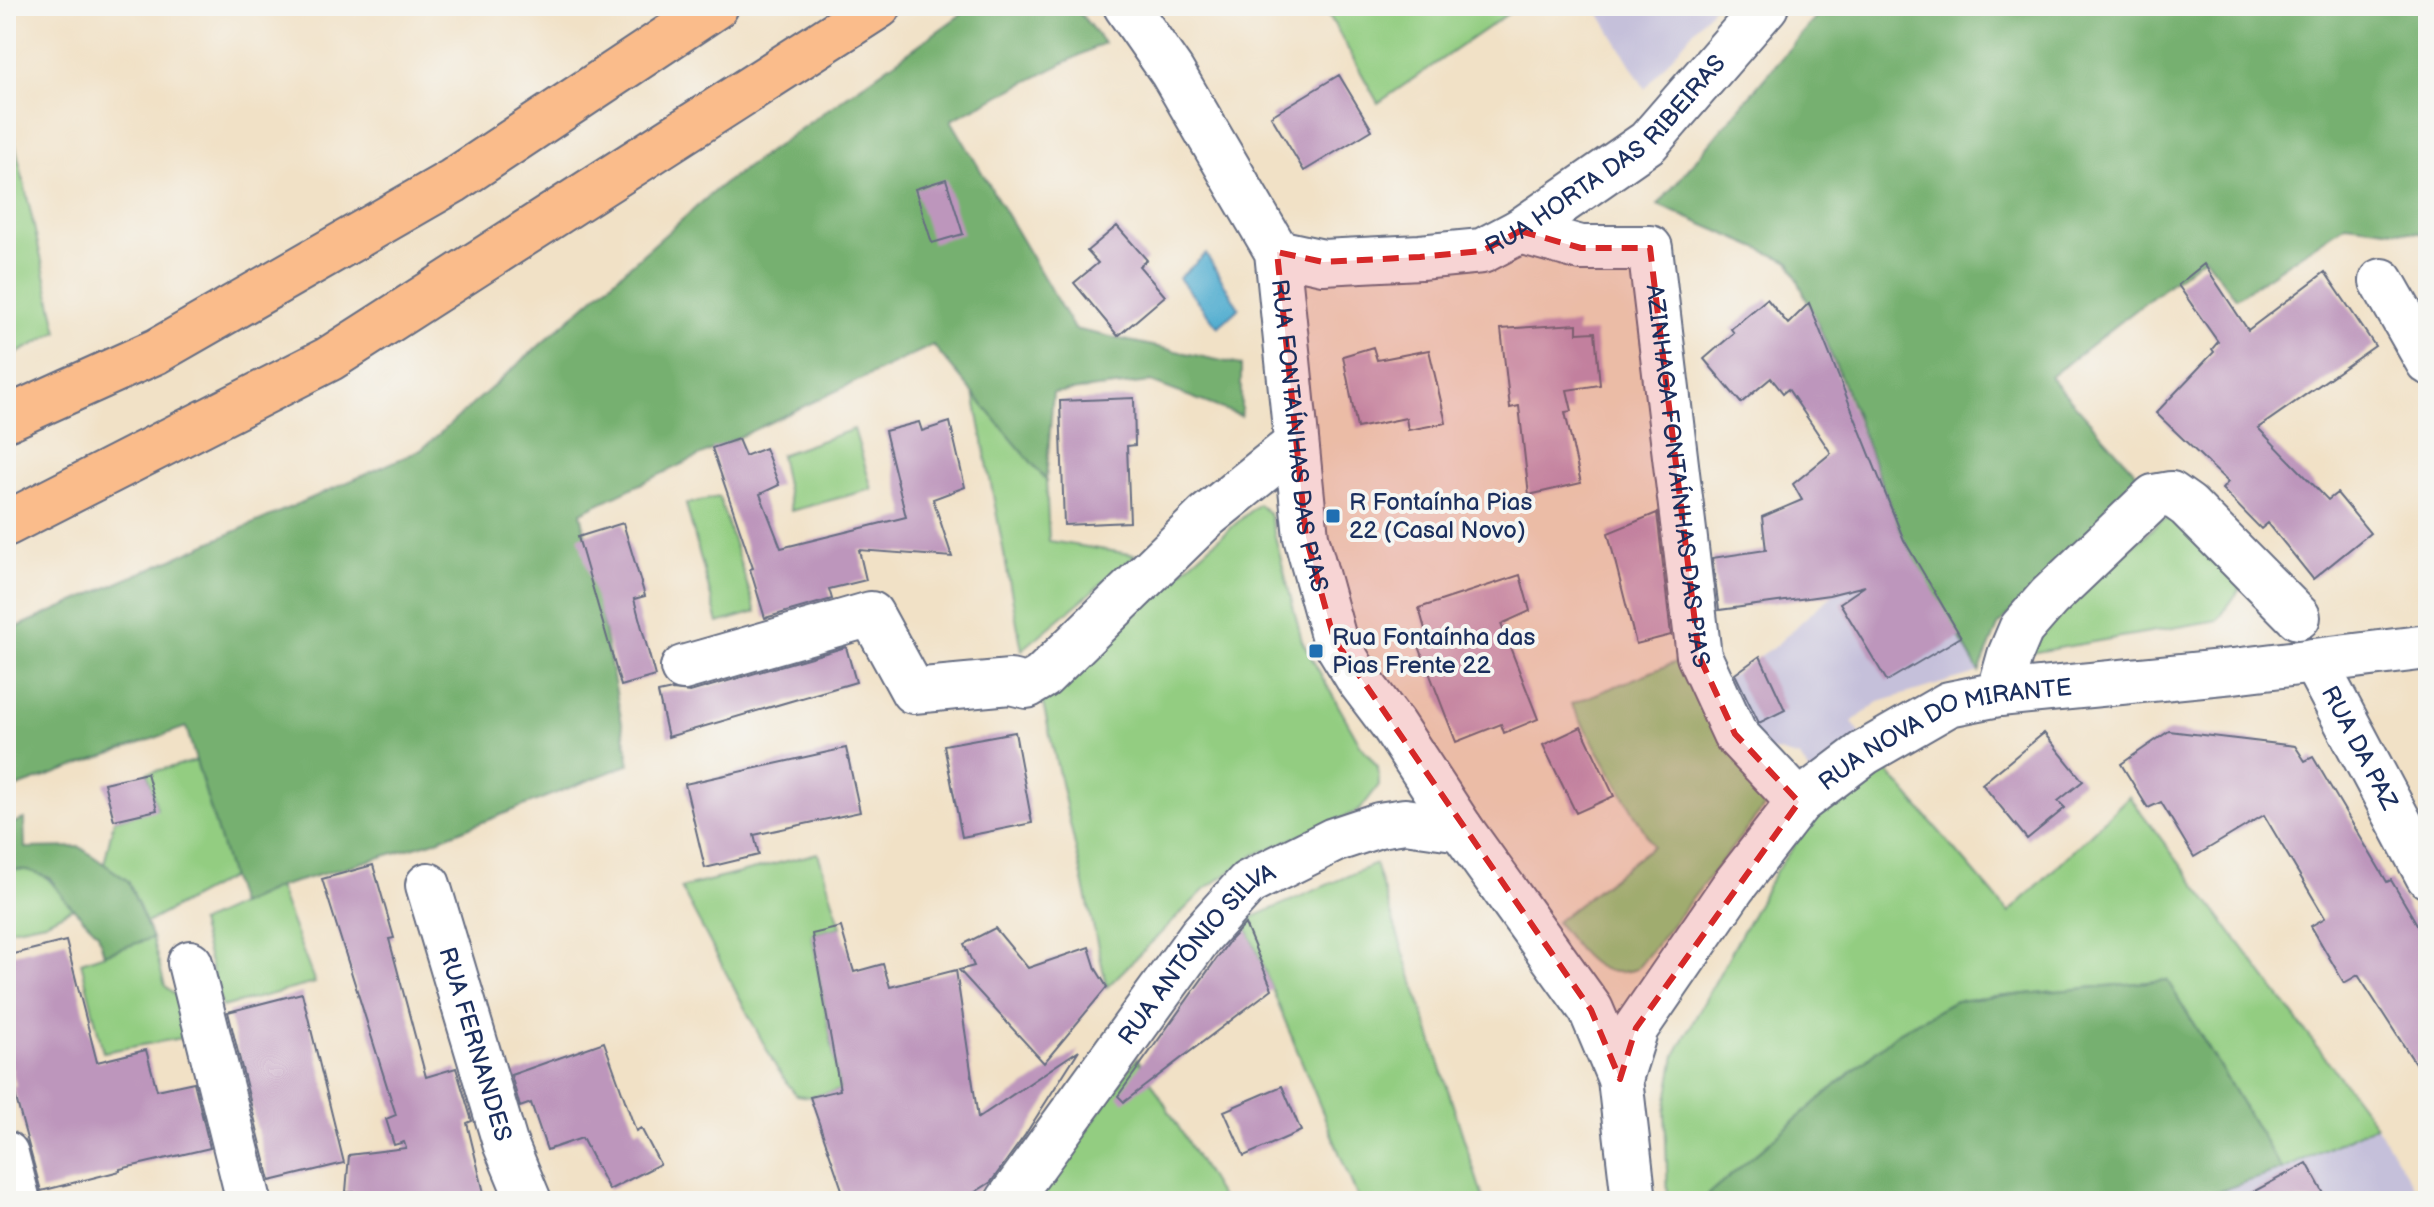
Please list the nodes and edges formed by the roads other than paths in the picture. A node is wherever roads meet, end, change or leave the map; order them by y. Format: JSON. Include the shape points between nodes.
{"nodes":[{"id":1,"x":716,"y":6,"type":"edge"},
{"id":2,"x":1126,"y":6,"type":"edge"},
{"id":3,"x":1766,"y":6,"type":"edge"},
{"id":4,"x":871,"y":11,"type":"edge"},
{"id":5,"x":1520,"y":231,"type":"junction"},
{"id":6,"x":1277,"y":252,"type":"junction"},
{"id":7,"x":2382,"y":281,"type":"dead end"},
{"id":8,"x":2428,"y":362,"type":"edge"},
{"id":9,"x":6,"y":419,"type":"edge"},
{"id":10,"x":1296,"y":444,"type":"junction"},
{"id":11,"x":6,"y":524,"type":"edge"},
{"id":12,"x":2298,"y":617,"type":"dead end"},
{"id":13,"x":2428,"y":647,"type":"edge"},
{"id":14,"x":2314,"y":661,"type":"junction"},
{"id":15,"x":683,"y":668,"type":"dead end"},
{"id":16,"x":1999,"y":694,"type":"junction"},
{"id":17,"x":1799,"y":802,"type":"junction"},
{"id":18,"x":1461,"y":829,"type":"junction"},
{"id":19,"x":2428,"y":876,"type":"edge"},
{"id":20,"x":428,"y":885,"type":"dead end"},
{"id":21,"x":190,"y":963,"type":"dead end"},
{"id":22,"x":1620,"y":1079,"type":"junction"},
{"id":23,"x":6,"y":1154,"type":"edge"},
{"id":24,"x":18,"y":1201,"type":"edge"},
{"id":25,"x":249,"y":1201,"type":"edge"},
{"id":26,"x":529,"y":1201,"type":"edge"},
{"id":27,"x":1008,"y":1201,"type":"edge"},
{"id":28,"x":1634,"y":1201,"type":"edge"}],
"edges":[{"from":1,"to":9,"type":"highway","via":[[453,181],[157,351]]},
{"from":2,"to":6,"type":"street","name":"RUA FONTAÍNHAS DAS PIAS","via":[[1172,72]]},
{"from":3,"to":5,"type":"street","name":"RUA HORTA DAS RIBEIRAS","via":[[1648,142]]},
{"from":4,"to":11,"type":"highway","via":[[329,359]]},
{"from":5,"to":6,"type":"street","name":"RUA HORTA DAS RIBEIRAS","via":[[1482,251],[1420,257],[1323,262]]},
{"from":5,"to":17,"type":"street","name":"AZINHAGA FONTAÍNHAS DAS PIAS","via":[[1581,248],[1650,248],[1699,656],[1735,734]]},
{"from":6,"to":10,"type":"street","name":"RUA FONTAÍNHAS DAS PIAS"},
{"from":7,"to":8,"type":"street"},
{"from":10,"to":15,"type":"street","via":[[1207,516],[1027,686],[1010,682],[913,691],[871,614]]},
{"from":10,"to":18,"type":"street","name":"RUA FONTAÍNHAS DAS PIAS","via":[[1306,537],[1334,639]]},
{"from":12,"to":16,"type":"street","via":[[2188,506],[2171,494],[2154,497],[2021,629]]},
{"from":13,"to":14,"type":"street","name":"RUA NOVA DO MIRANTE"},
{"from":14,"to":16,"type":"street","name":"RUA NOVA DO MIRANTE"},
{"from":14,"to":19,"type":"street","name":"RUA DA PAZ"},
{"from":16,"to":17,"type":"street","name":"RUA NOVA DO MIRANTE","via":[[1949,704],[1864,753]]},
{"from":17,"to":22,"type":"street","name":"RUA NOVA DO MIRANTE","via":[[1636,1028]]},
{"from":18,"to":22,"type":"street","name":"RUA FONTAÍNHAS DAS PIAS","via":[[1591,1010]]},
{"from":18,"to":27,"type":"street","name":"RUA ANTÓNIO SILVA","via":[[1405,821],[1379,825],[1334,840],[1248,883],[1201,935]]},
{"from":20,"to":26,"type":"street","name":"RUA FERNANDES","via":[[505,1143]]},
{"from":21,"to":25,"type":"street"},
{"from":22,"to":28,"type":"street","name":"RUA FONTAÍNHAS DAS PIAS"},
{"from":23,"to":24,"type":"street"}]}
